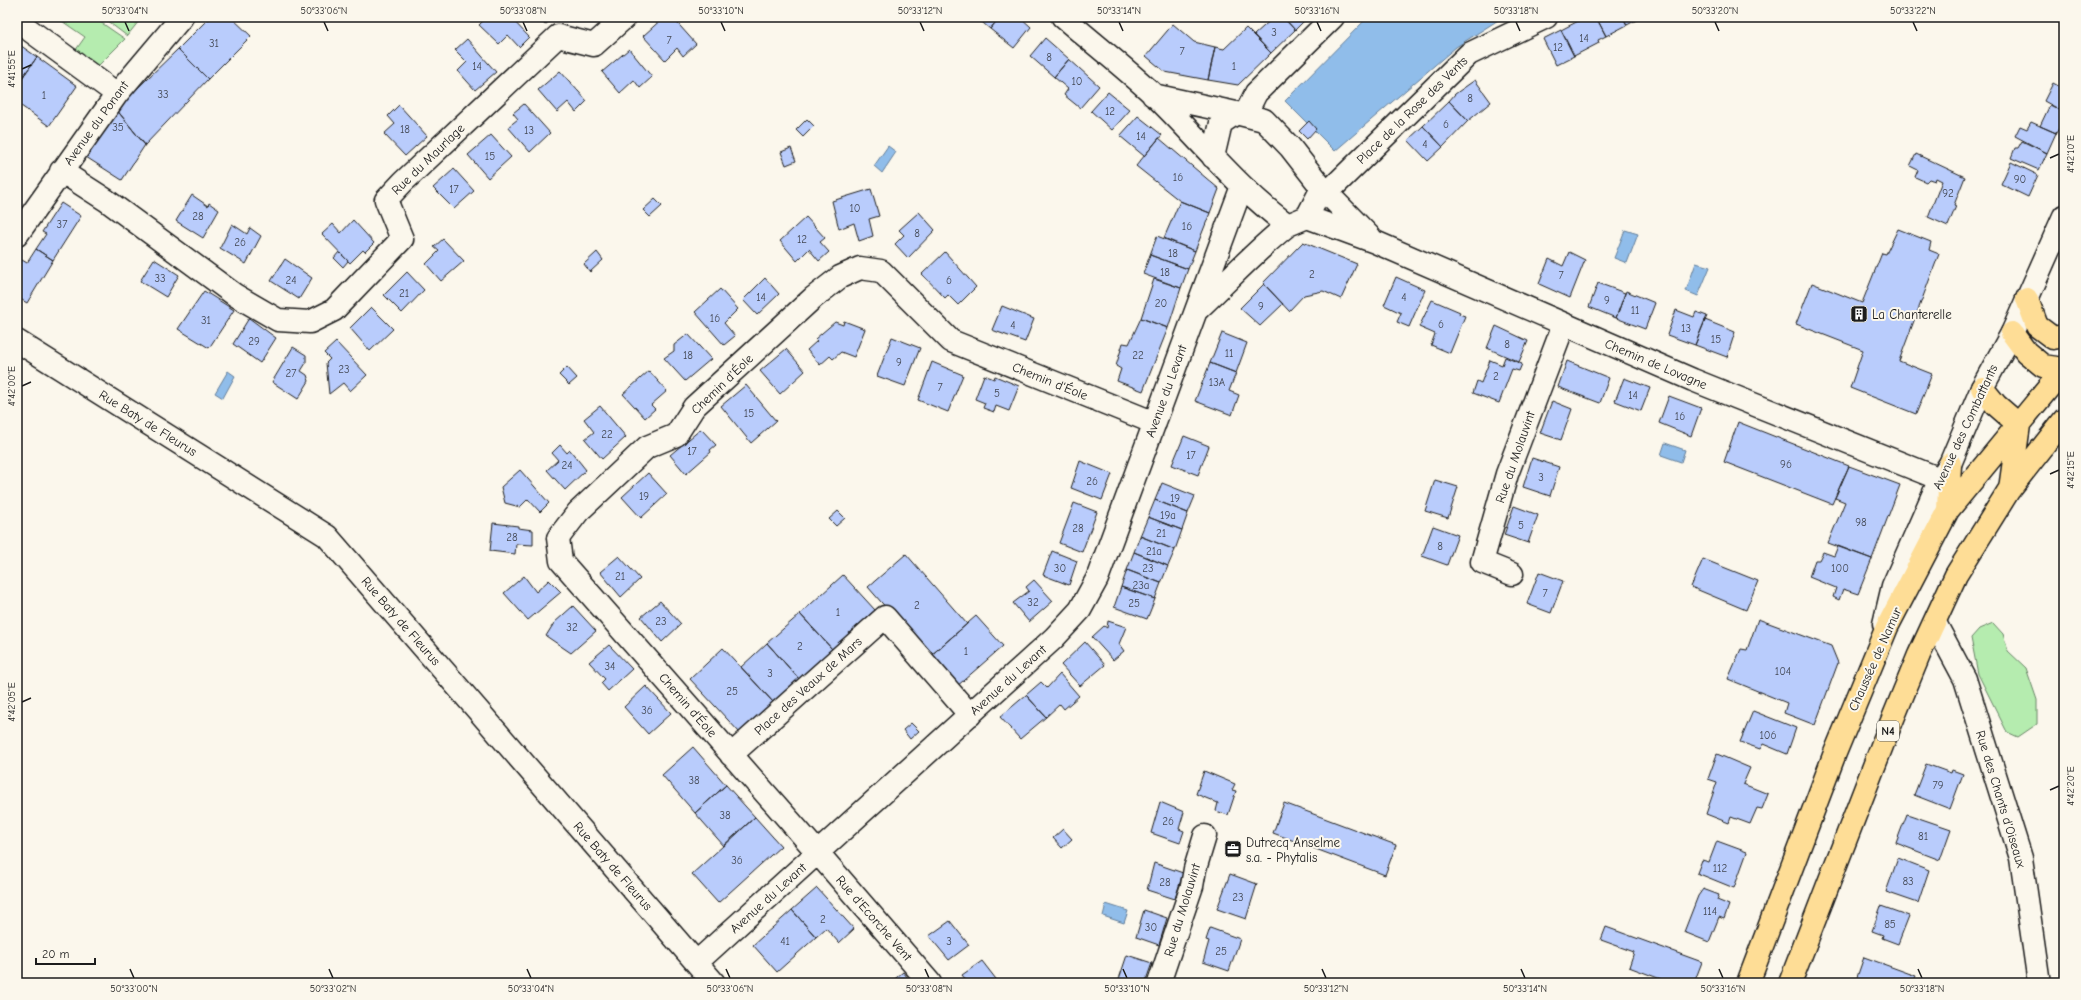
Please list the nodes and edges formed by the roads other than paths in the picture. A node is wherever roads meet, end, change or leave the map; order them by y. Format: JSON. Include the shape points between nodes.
{"nodes":[{"id":1,"x":182,"y":17,"type":"edge"},
{"id":2,"x":625,"y":17,"type":"edge"},
{"id":3,"x":1063,"y":17,"type":"edge"},
{"id":4,"x":1333,"y":17,"type":"edge"},
{"id":5,"x":1546,"y":17,"type":"edge"},
{"id":6,"x":17,"y":21,"type":"edge"},
{"id":7,"x":117,"y":94,"type":"junction"},
{"id":8,"x":1153,"y":95,"type":"junction"},
{"id":9,"x":1241,"y":114,"type":"junction"},
{"id":10,"x":1213,"y":157,"type":"junction"},
{"id":11,"x":61,"y":171,"type":"junction"},
{"id":12,"x":1242,"y":186,"type":"junction"},
{"id":13,"x":1325,"y":190,"type":"junction"},
{"id":14,"x":2064,"y":216,"type":"edge"},
{"id":15,"x":1298,"y":221,"type":"junction"},
{"id":16,"x":17,"y":235,"type":"edge"},
{"id":17,"x":1375,"y":242,"type":"junction"},
{"id":18,"x":2027,"y":299,"type":"junction"},
{"id":19,"x":1196,"y":312,"type":"junction"},
{"id":20,"x":1564,"y":324,"type":"junction"},
{"id":21,"x":2012,"y":333,"type":"junction"},
{"id":22,"x":2064,"y":336,"type":"edge"},
{"id":23,"x":17,"y":341,"type":"edge"},
{"id":24,"x":2064,"y":369,"type":"edge"},
{"id":25,"x":1982,"y":388,"type":"junction"},
{"id":26,"x":2064,"y":420,"type":"edge"},
{"id":27,"x":1155,"y":423,"type":"junction"},
{"id":28,"x":2018,"y":425,"type":"junction"},
{"id":29,"x":1945,"y":471,"type":"junction"},
{"id":30,"x":2009,"y":490,"type":"junction"},
{"id":31,"x":1948,"y":510,"type":"junction"},
{"id":32,"x":1512,"y":574,"type":"dead end"},
{"id":33,"x":1935,"y":623,"type":"junction"},
{"id":34,"x":1880,"y":643,"type":"junction"},
{"id":35,"x":970,"y":715,"type":"junction"},
{"id":36,"x":731,"y":755,"type":"junction"},
{"id":37,"x":1205,"y":836,"type":"dead end"},
{"id":38,"x":818,"y":853,"type":"junction"},
{"id":39,"x":697,"y":962,"type":"junction"},
{"id":40,"x":714,"y":983,"type":"edge"},
{"id":41,"x":930,"y":983,"type":"edge"},
{"id":42,"x":1159,"y":983,"type":"edge"},
{"id":43,"x":1748,"y":983,"type":"edge"},
{"id":44,"x":1790,"y":983,"type":"edge"},
{"id":45,"x":2039,"y":983,"type":"edge"}],
"edges":[{"from":1,"to":7,"type":"street","name":"Avenue du Ponant"},
{"from":2,"to":11,"type":"street","name":"Rue du Maurlage","via":[[594,44],[558,36],[403,182],[386,200],[402,239],[334,310],[310,322],[278,320],[235,295],[106,200]]},
{"from":3,"to":8,"type":"street"},
{"from":4,"to":9,"type":"street","via":[[1256,93]]},
{"from":5,"to":13,"type":"street","name":"Place de la Rose des Vents","via":[[1469,54]]},
{"from":6,"to":7,"type":"street"},
{"from":7,"to":11,"type":"street","name":"Avenue du Ponant"},
{"from":8,"to":9,"type":"street"},
{"from":8,"to":10,"type":"street"},
{"from":9,"to":10,"type":"street","via":[[1221,123]]},
{"from":9,"to":13,"type":"street","name":"Chemin de Lovagne","via":[[1264,120]]},
{"from":10,"to":12,"type":"street","name":"Chemin de Lovagne"},
{"from":11,"to":16,"type":"street","name":"Avenue du Ponant"},
{"from":12,"to":15,"type":"street","name":"Chemin de Lovagne","via":[[1266,209]]},
{"from":12,"to":19,"type":"street","name":"Avenue du Levant"},
{"from":13,"to":15,"type":"street","name":"Place de la Rose des Vents"},
{"from":13,"to":17,"type":"street","name":"Chemin de Lovagne"},
{"from":14,"to":18,"type":"street","name":"Avenue des Combattants"},
{"from":15,"to":17,"type":"street","name":"Chemin de Lovagne"},
{"from":15,"to":19,"type":"street","name":"Avenue du Levant","via":[[1266,242]]},
{"from":17,"to":20,"type":"street","name":"Chemin de Lovagne"},
{"from":18,"to":21,"type":"street","name":"Avenue des Combattants"},
{"from":18,"to":22,"type":"main road","via":[[2037,326],[2053,338]]},
{"from":19,"to":27,"type":"street","name":"Avenue du Levant"},
{"from":20,"to":29,"type":"street","name":"Chemin de Lovagne","via":[[1738,398]]},
{"from":20,"to":32,"type":"street","name":"Rue du Molauvint","via":[[1507,474],[1482,562]]},
{"from":21,"to":24,"type":"main road","via":[[2026,352],[2043,366]]},
{"from":21,"to":25,"type":"street","name":"Avenue des Combattants"},
{"from":23,"to":39,"type":"street","name":"Rue Baty de Fleurus","via":[[328,536]]},
{"from":24,"to":28,"type":"main road","name":"Chaussée de Namur"},
{"from":25,"to":28,"type":"main road","via":[[1996,406]]},
{"from":25,"to":29,"type":"street","name":"Avenue des Combattants"},
{"from":26,"to":30,"type":"main road","number":"N4"},
{"from":27,"to":35,"type":"street","name":"Avenue du Levant","via":[[1097,579],[1080,610],[1054,638]]},
{"from":27,"to":36,"type":"street","name":"Chemin d'Éole","via":[[951,341],[881,271],[860,268],[840,277],[824,289],[694,407],[676,435],[648,447],[578,512],[558,538],[561,560]]},
{"from":28,"to":30,"type":"main road"},
{"from":28,"to":31,"type":"main road","name":"Chaussée de Namur"},
{"from":29,"to":31,"type":"main road"},
{"from":29,"to":34,"type":"street","name":"Avenue des Combattants","via":[[1893,586]]},
{"from":30,"to":33,"type":"main road","number":"N4","via":[[1956,574]]},
{"from":31,"to":34,"type":"main road","name":"Chaussée de Namur"},
{"from":33,"to":44,"type":"main road","number":"N4","via":[[1883,743]]},
{"from":33,"to":45,"type":"street","name":"Rue des Chants d'Oiseaux","via":[[1965,679],[2021,858]]},
{"from":34,"to":43,"type":"main road","name":"Chaussée de Namur","via":[[1834,753]]},
{"from":35,"to":36,"type":"street","name":"Place des Veaux de Mars","via":[[885,618]]},
{"from":35,"to":38,"type":"street","name":"Avenue du Levant"},
{"from":36,"to":38,"type":"street","name":"Chemin d'Éole"},
{"from":37,"to":42,"type":"street","name":"Rue du Molauvint","via":[[1192,886]]},
{"from":38,"to":39,"type":"street","name":"Avenue du Levant"},
{"from":38,"to":41,"type":"street","name":"Rue d'Ecorche Vent"},
{"from":39,"to":40,"type":"street","name":"Rue Baty de Fleurus"}]}
